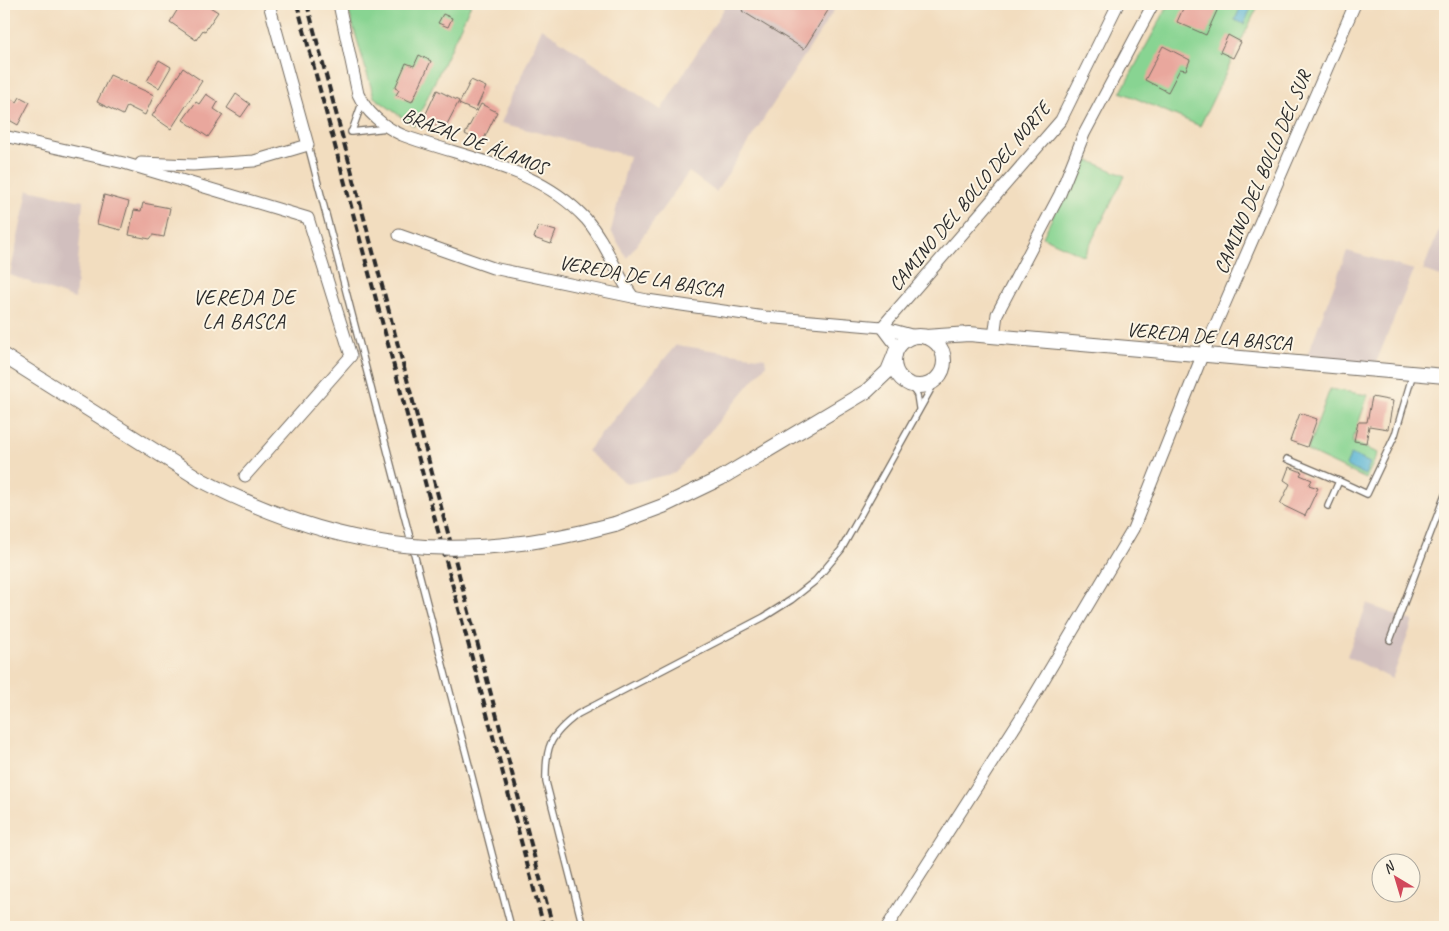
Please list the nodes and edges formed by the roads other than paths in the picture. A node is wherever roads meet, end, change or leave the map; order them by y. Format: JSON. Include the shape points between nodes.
{"nodes":[{"id":1,"x":269,"y":4,"type":"edge"},
{"id":2,"x":339,"y":4,"type":"edge"},
{"id":3,"x":1118,"y":4,"type":"edge"},
{"id":4,"x":1154,"y":4,"type":"edge"},
{"id":5,"x":1355,"y":4,"type":"edge"},
{"id":6,"x":362,"y":103,"type":"junction"},
{"id":7,"x":388,"y":128,"type":"junction"},
{"id":8,"x":4,"y":136,"type":"edge"},
{"id":9,"x":308,"y":145,"type":"junction"},
{"id":10,"x":124,"y":163,"type":"junction"},
{"id":11,"x":399,"y":235,"type":"dead end"},
{"id":12,"x":633,"y":297,"type":"junction"},
{"id":13,"x":882,"y":327,"type":"junction"},
{"id":14,"x":969,"y":334,"type":"junction"},
{"id":15,"x":994,"y":336,"type":"junction"},
{"id":16,"x":920,"y":337,"type":"junction"},
{"id":17,"x":896,"y":351,"type":"junction"},
{"id":18,"x":4,"y":356,"type":"edge"},
{"id":19,"x":1202,"y":356,"type":"junction"},
{"id":20,"x":944,"y":361,"type":"junction"},
{"id":21,"x":1413,"y":373,"type":"junction"},
{"id":22,"x":1445,"y":376,"type":"edge"},
{"id":23,"x":936,"y":380,"type":"junction"},
{"id":24,"x":909,"y":385,"type":"junction"},
{"id":25,"x":867,"y":392,"type":"junction"},
{"id":26,"x":919,"y":408,"type":"junction"},
{"id":27,"x":1286,"y":459,"type":"dead end"},
{"id":28,"x":245,"y":476,"type":"dead end"},
{"id":29,"x":1339,"y":481,"type":"junction"},
{"id":30,"x":1445,"y":495,"type":"edge"},
{"id":31,"x":1328,"y":506,"type":"dead end"},
{"id":32,"x":1390,"y":640,"type":"dead end"},
{"id":33,"x":511,"y":927,"type":"edge"},
{"id":34,"x":583,"y":927,"type":"edge"},
{"id":35,"x":887,"y":927,"type":"edge"}],
"edges":[{"from":1,"to":9,"type":"street"},
{"from":2,"to":6,"type":"street","name":"BRAZAL DE ÁLAMOS"},
{"from":3,"to":13,"type":"street","name":"CAMINO DEL BOLLO DEL NORTE","via":[[1061,120]]},
{"from":4,"to":15,"type":"street","via":[[1084,134],[1060,194],[997,314]]},
{"from":5,"to":19,"type":"street","name":"CAMINO DEL BOLLO DEL SUR"},
{"from":6,"to":7,"type":"street","name":"BRAZAL DE ÁLAMOS"},
{"from":6,"to":7,"type":"lane","via":[[351,131]]},
{"from":7,"to":12,"type":"street","name":"BRAZAL DE ÁLAMOS","via":[[424,144],[537,180],[585,218],[602,240]]},
{"from":8,"to":10,"type":"street"},
{"from":9,"to":10,"type":"street","via":[[254,162],[193,165]]},
{"from":9,"to":33,"type":"lane"},
{"from":10,"to":28,"type":"street","via":[[308,218],[351,356]]},
{"from":11,"to":12,"type":"street","name":"VEREDA DE LA BASCA","via":[[493,268]]},
{"from":12,"to":13,"type":"street","name":"VEREDA DE LA BASCA","via":[[765,317]]},
{"from":13,"to":16,"type":"street","name":"VEREDA DE LA BASCA"},
{"from":13,"to":17,"type":"street","via":[[890,335]]},
{"from":14,"to":15,"type":"street","name":"VEREDA DE LA BASCA"},
{"from":14,"to":16,"type":"street","name":"VEREDA DE LA BASCA"},
{"from":14,"to":20,"type":"street","via":[[954,344]]},
{"from":15,"to":19,"type":"street","name":"VEREDA DE LA BASCA"},
{"from":16,"to":17,"type":"street","via":[[902,342]]},
{"from":16,"to":20,"type":"street","via":[[938,346]]},
{"from":17,"to":24,"type":"street","via":[[894,368]]},
{"from":17,"to":25,"type":"street","via":[[888,371]]},
{"from":18,"to":25,"type":"street","bridge":true,"via":[[201,480],[236,498],[294,522],[353,537],[450,549],[513,545],[563,537],[615,524],[663,506],[721,478]]},
{"from":19,"to":21,"type":"street","name":"VEREDA DE LA BASCA"},
{"from":19,"to":35,"type":"street","name":"CAMINO DEL BOLLO DEL SUR","via":[[1133,530],[1027,708]]},
{"from":20,"to":23,"type":"street"},
{"from":21,"to":22,"type":"street","name":"VEREDA DE LA BASCA"},
{"from":21,"to":29,"type":"lane","via":[[1394,435],[1367,494]]},
{"from":23,"to":24,"type":"street","via":[[926,386]]},
{"from":23,"to":26,"type":"lane"},
{"from":24,"to":25,"type":"street","via":[[888,385]]},
{"from":24,"to":26,"type":"lane","via":[[917,395]]},
{"from":26,"to":34,"type":"lane","via":[[841,550],[815,580],[764,616],[578,714],[550,740],[545,758],[546,782]]},
{"from":27,"to":29,"type":"lane"},
{"from":29,"to":31,"type":"lane"},
{"from":30,"to":32,"type":"lane"}]}
